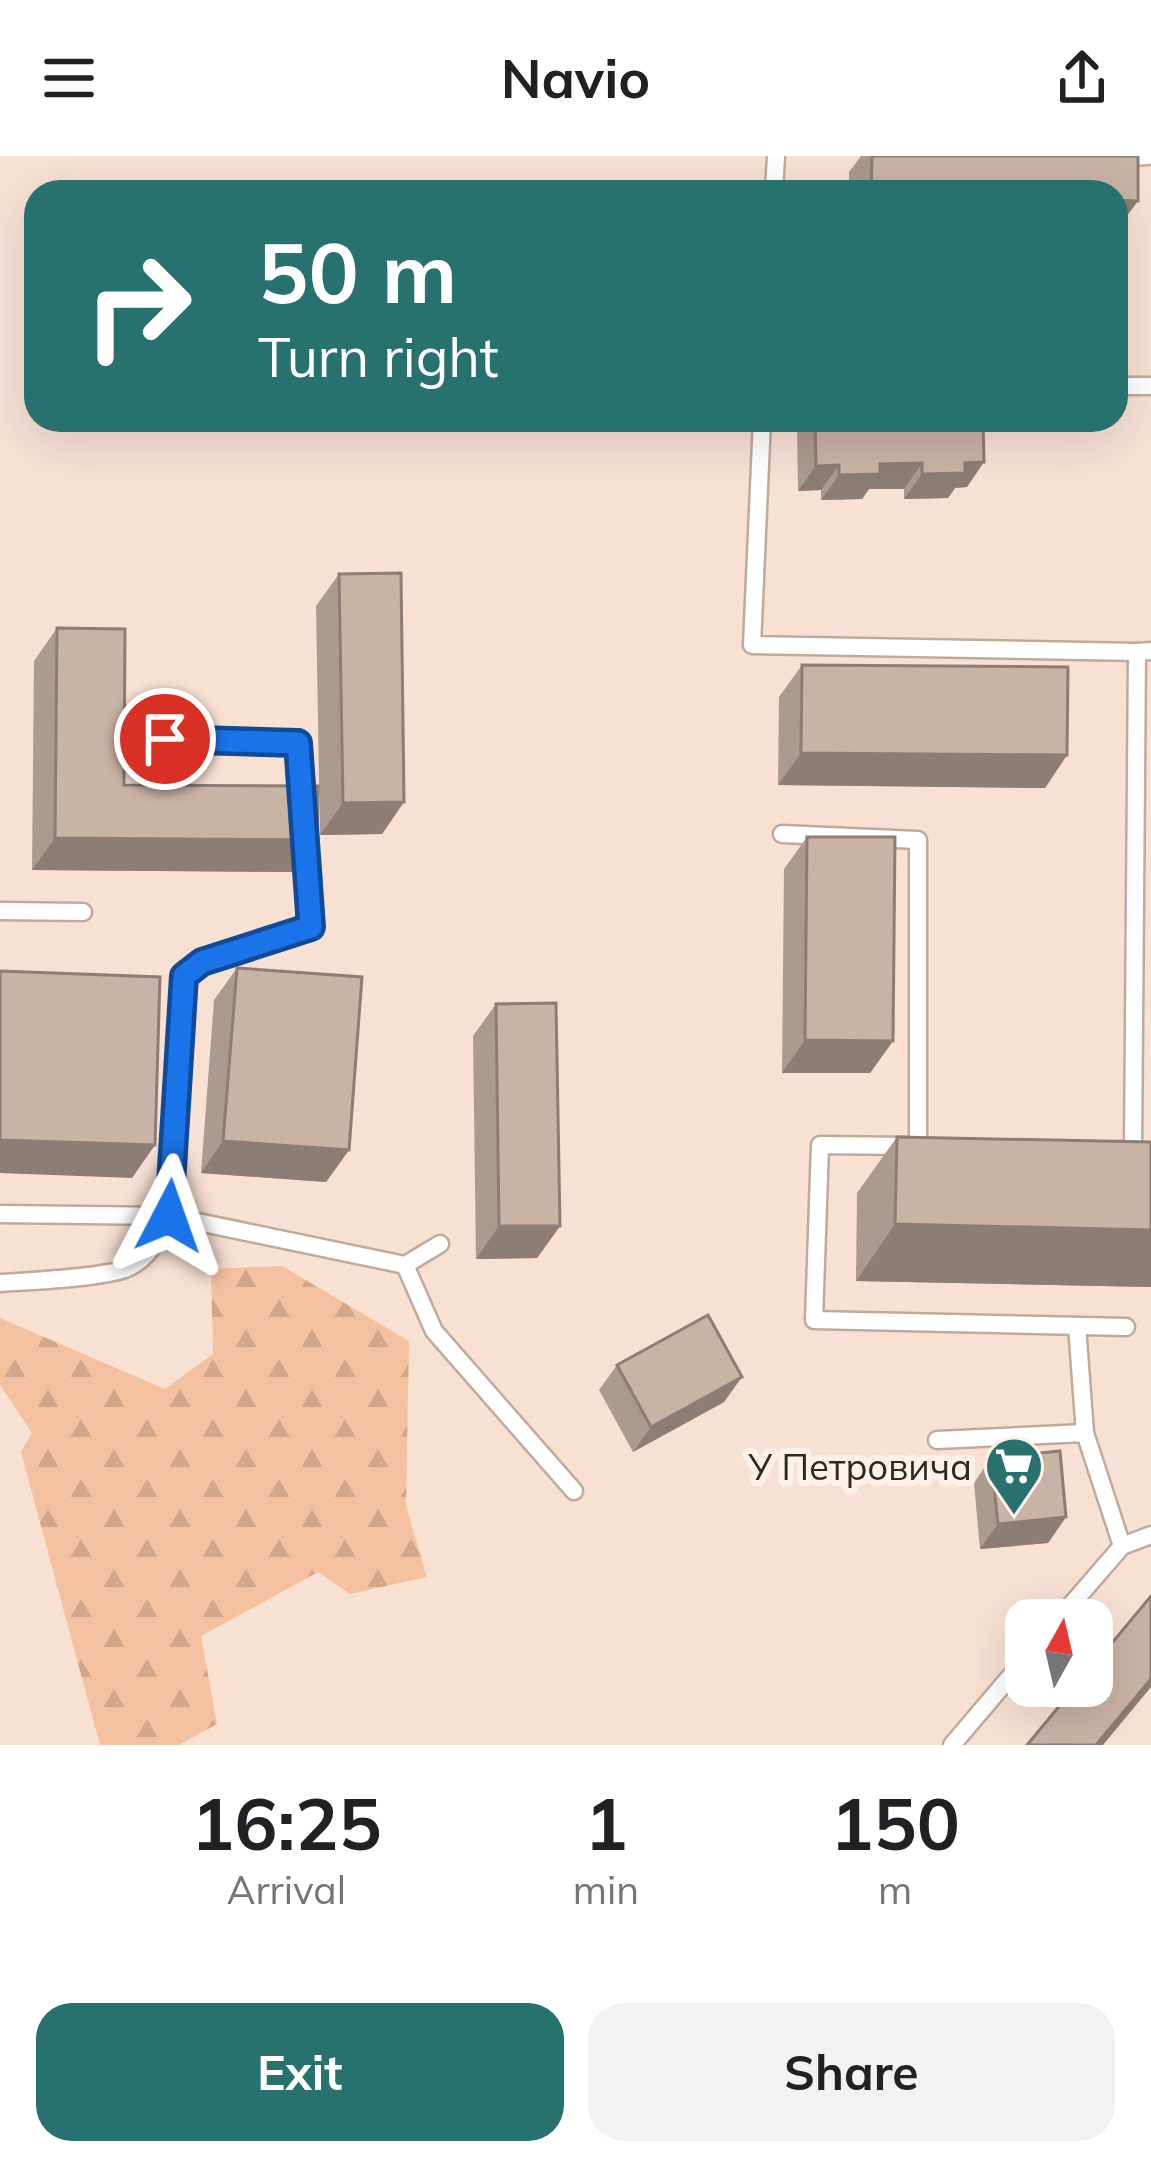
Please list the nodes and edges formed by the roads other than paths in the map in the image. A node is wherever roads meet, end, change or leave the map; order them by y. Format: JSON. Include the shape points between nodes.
{"nodes":[{"id":1,"x":1148,"y":156,"type":"edge"},
{"id":2,"x":1106,"y":157,"type":"edge"},
{"id":3,"x":761,"y":432,"type":"edge"},
{"id":4,"x":1144,"y":651,"type":"edge"},
{"id":5,"x":121,"y":737,"type":"edge"},
{"id":6,"x":782,"y":834,"type":"dead end"},
{"id":7,"x":0,"y":910,"type":"edge"},
{"id":8,"x":83,"y":912,"type":"dead end"},
{"id":9,"x":918,"y":1147,"type":"junction"},
{"id":10,"x":942,"y":1147,"type":"edge"},
{"id":11,"x":1109,"y":1150,"type":"edge"},
{"id":12,"x":0,"y":1214,"type":"edge"},
{"id":13,"x":169,"y":1216,"type":"junction"},
{"id":14,"x":440,"y":1244,"type":"dead end"},
{"id":15,"x":405,"y":1265,"type":"junction"},
{"id":16,"x":0,"y":1282,"type":"edge"},
{"id":17,"x":1077,"y":1326,"type":"junction"},
{"id":18,"x":1126,"y":1327,"type":"dead end"},
{"id":19,"x":1085,"y":1433,"type":"junction"},
{"id":20,"x":937,"y":1440,"type":"dead end"},
{"id":21,"x":574,"y":1491,"type":"dead end"},
{"id":22,"x":1151,"y":1535,"type":"edge"},
{"id":23,"x":1122,"y":1546,"type":"junction"},
{"id":24,"x":1076,"y":1599,"type":"edge"},
{"id":25,"x":1005,"y":1683,"type":"edge"},
{"id":26,"x":952,"y":1745,"type":"edge"}],
"edges":[{"from":1,"to":2,"type":"lane"},
{"from":3,"to":4,"type":"lane","via":[[752,645]]},
{"from":4,"to":11,"type":"lane","via":[[1133,1150]]},
{"from":5,"to":13,"type":"lane","via":[[298,743],[311,927],[202,962],[184,976]]},
{"from":6,"to":9,"type":"lane","via":[[918,840]]},
{"from":7,"to":8,"type":"lane"},
{"from":9,"to":10,"type":"lane"},
{"from":9,"to":17,"type":"lane","via":[[820,1145],[814,1320]]},
{"from":12,"to":13,"type":"lane"},
{"from":13,"to":15,"type":"lane"},
{"from":13,"to":16,"type":"lane","via":[[128,1268]]},
{"from":14,"to":15,"type":"lane"},
{"from":15,"to":21,"type":"lane","via":[[434,1331]]},
{"from":17,"to":18,"type":"lane"},
{"from":17,"to":19,"type":"lane"},
{"from":19,"to":20,"type":"lane"},
{"from":19,"to":23,"type":"lane"},
{"from":22,"to":23,"type":"lane"},
{"from":23,"to":24,"type":"lane"},
{"from":25,"to":26,"type":"lane"}]}
